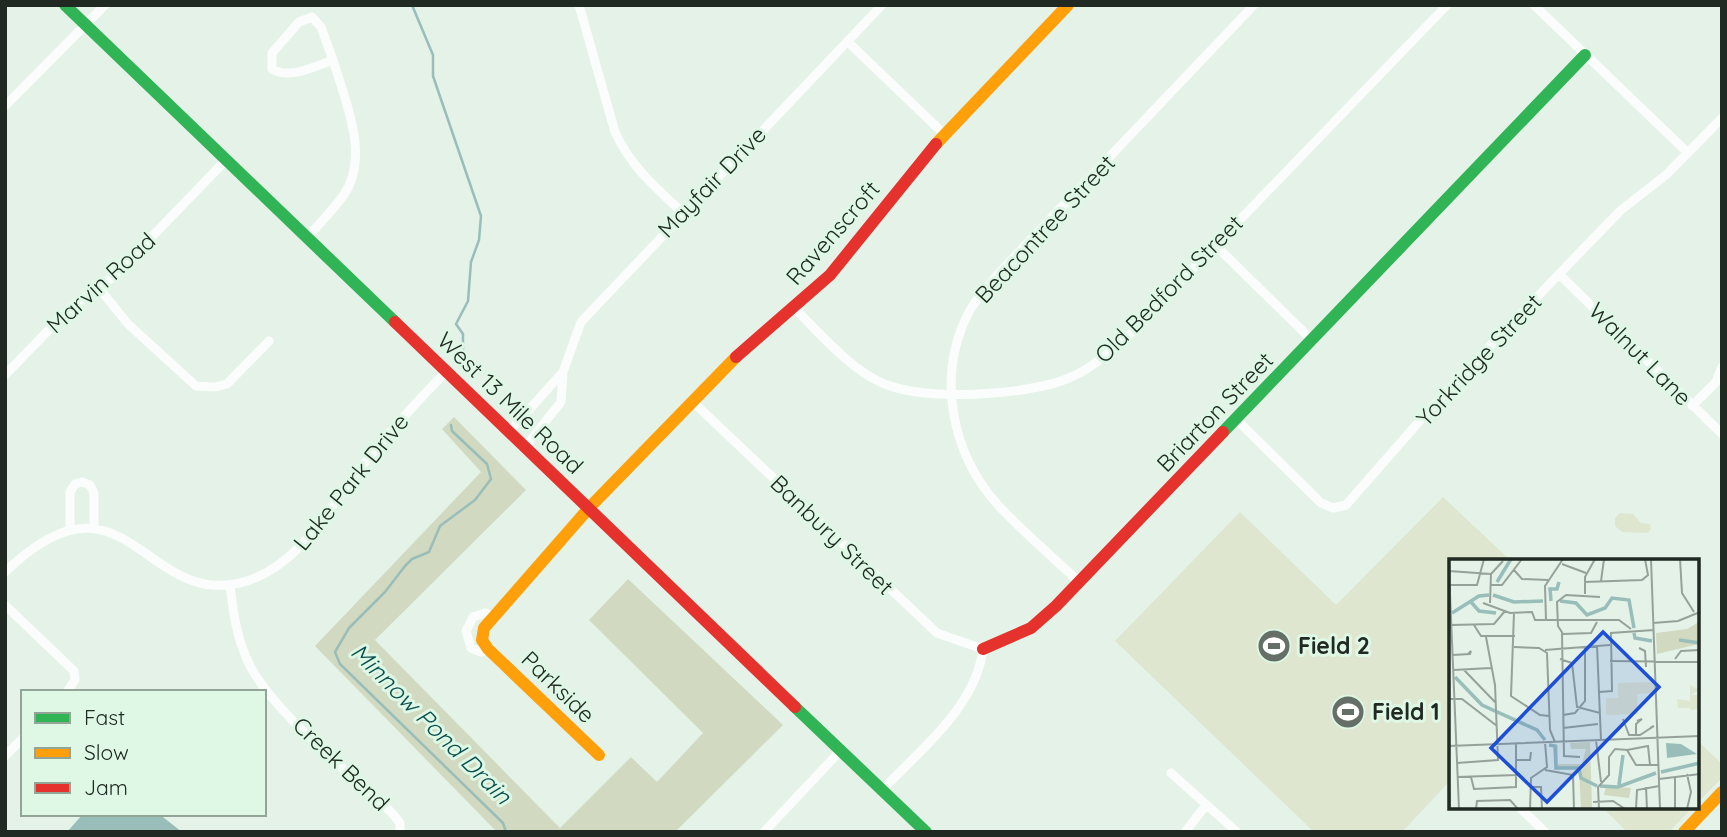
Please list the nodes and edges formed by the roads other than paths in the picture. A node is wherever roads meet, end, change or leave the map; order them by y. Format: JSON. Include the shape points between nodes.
{"nodes":[{"id":1,"x":65,"y":5,"type":"edge"},
{"id":2,"x":105,"y":5,"type":"edge"},
{"id":3,"x":579,"y":5,"type":"edge"},
{"id":4,"x":882,"y":5,"type":"edge"},
{"id":5,"x":1068,"y":5,"type":"edge"},
{"id":6,"x":1254,"y":5,"type":"edge"},
{"id":7,"x":1447,"y":5,"type":"edge"},
{"id":8,"x":1534,"y":5,"type":"edge"},
{"id":9,"x":86,"y":25,"type":"junction"},
{"id":10,"x":848,"y":41,"type":"junction"},
{"id":11,"x":1585,"y":55,"type":"junction"},
{"id":12,"x":333,"y":60,"type":"junction"},
{"id":13,"x":5,"y":106,"type":"edge"},
{"id":14,"x":1722,"y":118,"type":"edge"},
{"id":15,"x":944,"y":134,"type":"junction"},
{"id":16,"x":1688,"y":153,"type":"junction"},
{"id":17,"x":226,"y":160,"type":"junction"},
{"id":18,"x":683,"y":213,"type":"junction"},
{"id":19,"x":307,"y":238,"type":"junction"},
{"id":20,"x":1215,"y":246,"type":"junction"},
{"id":21,"x":1559,"y":274,"type":"junction"},
{"id":22,"x":98,"y":287,"type":"junction"},
{"id":23,"x":795,"y":309,"type":"junction"},
{"id":24,"x":269,"y":341,"type":"dead end"},
{"id":25,"x":1313,"y":341,"type":"junction"},
{"id":26,"x":1722,"y":367,"type":"edge"},
{"id":27,"x":446,"y":372,"type":"junction"},
{"id":28,"x":563,"y":372,"type":"junction"},
{"id":29,"x":5,"y":375,"type":"edge"},
{"id":30,"x":949,"y":393,"type":"junction"},
{"id":31,"x":692,"y":401,"type":"junction"},
{"id":32,"x":1692,"y":405,"type":"junction"},
{"id":33,"x":1237,"y":419,"type":"junction"},
{"id":34,"x":509,"y":432,"type":"junction"},
{"id":35,"x":1722,"y":435,"type":"edge"},
{"id":36,"x":525,"y":447,"type":"junction"},
{"id":37,"x":589,"y":508,"type":"junction"},
{"id":38,"x":94,"y":528,"type":"junction"},
{"id":39,"x":70,"y":530,"type":"junction"},
{"id":40,"x":5,"y":572,"type":"edge"},
{"id":41,"x":1079,"y":582,"type":"junction"},
{"id":42,"x":230,"y":584,"type":"junction"},
{"id":43,"x":5,"y":605,"type":"edge"},
{"id":44,"x":983,"y":649,"type":"junction"},
{"id":45,"x":68,"y":690,"type":"edge"},
{"id":46,"x":266,"y":690,"type":"edge"},
{"id":47,"x":266,"y":690,"type":"edge"},
{"id":48,"x":21,"y":740,"type":"edge"},
{"id":49,"x":841,"y":750,"type":"junction"},
{"id":50,"x":599,"y":755,"type":"dead end"},
{"id":51,"x":5,"y":756,"type":"edge"},
{"id":52,"x":1171,"y":773,"type":"dead end"},
{"id":53,"x":881,"y":790,"type":"junction"},
{"id":54,"x":1722,"y":792,"type":"edge"},
{"id":55,"x":1206,"y":805,"type":"junction"},
{"id":56,"x":1521,"y":809,"type":"edge"},
{"id":57,"x":400,"y":832,"type":"edge"},
{"id":58,"x":764,"y":832,"type":"edge"},
{"id":59,"x":926,"y":832,"type":"edge"},
{"id":60,"x":1185,"y":832,"type":"edge"},
{"id":61,"x":1237,"y":832,"type":"edge"},
{"id":62,"x":1545,"y":832,"type":"edge"},
{"id":63,"x":1684,"y":832,"type":"edge"}],
"edges":[{"from":1,"to":9,"type":"street","name":"West 13 Mile Road"},
{"from":2,"to":9,"type":"street"},
{"from":3,"to":18,"type":"street","via":[[624,152],[637,171]]},
{"from":4,"to":10,"type":"street","name":"Mayfair Drive"},
{"from":5,"to":15,"type":"street","name":"Ravenscroft"},
{"from":6,"to":30,"type":"street","name":"Beacontree Street","via":[[969,311],[953,359]]},
{"from":7,"to":20,"type":"street","name":"Old Bedford Street"},
{"from":8,"to":11,"type":"street"},
{"from":9,"to":13,"type":"street"},
{"from":9,"to":17,"type":"street","name":"West 13 Mile Road"},
{"from":10,"to":15,"type":"street"},
{"from":10,"to":18,"type":"street","name":"Mayfair Drive"},
{"from":11,"to":16,"type":"street"},
{"from":11,"to":25,"type":"street","name":"Briarton Street"},
{"from":12,"to":12,"type":"street","via":[[321,27],[312,17],[299,22],[270,60],[272,69],[287,74]]},
{"from":12,"to":19,"type":"street","via":[[351,122],[354,173],[344,195]]},
{"from":14,"to":16,"type":"street","name":"Yorkridge Street"},
{"from":15,"to":23,"type":"street","name":"Ravenscroft","via":[[830,275]]},
{"from":16,"to":21,"type":"street","name":"Yorkridge Street","via":[[1621,210]]},
{"from":17,"to":19,"type":"street","name":"West 13 Mile Road"},
{"from":17,"to":22,"type":"street","name":"Marvin Road"},
{"from":18,"to":28,"type":"street","name":"Mayfair Drive","via":[[581,322]]},
{"from":19,"to":27,"type":"street","name":"West 13 Mile Road"},
{"from":20,"to":25,"type":"street"},
{"from":20,"to":30,"type":"street","name":"Old Bedford Street","via":[[1097,363],[1069,378],[1000,393]]},
{"from":21,"to":32,"type":"street","name":"Walnut Lane"},
{"from":21,"to":33,"type":"street","name":"Yorkridge Street","via":[[1346,505],[1333,508],[1321,503]]},
{"from":22,"to":24,"type":"street","via":[[128,324],[197,386],[226,383]]},
{"from":22,"to":29,"type":"street","name":"Marvin Road","via":[[71,307]]},
{"from":23,"to":30,"type":"street","name":"Old Bedford Street","via":[[869,376],[895,388]]},
{"from":23,"to":31,"type":"street","name":"Ravenscroft","via":[[728,364]]},
{"from":25,"to":33,"type":"street","name":"Briarton Street"},
{"from":26,"to":32,"type":"street","via":[[1716,382]]},
{"from":27,"to":34,"type":"street","name":"West 13 Mile Road"},
{"from":27,"to":42,"type":"street","name":"Lake Park Drive","via":[[396,424],[293,555],[269,571]]},
{"from":28,"to":34,"type":"street","name":"Mayfair Drive"},
{"from":28,"to":36,"type":"street","name":"Mayfair Drive","via":[[561,402]]},
{"from":30,"to":41,"type":"street","name":"Beacontree Street","via":[[962,447],[977,477],[998,504]]},
{"from":31,"to":37,"type":"street","name":"Ravenscroft"},
{"from":31,"to":44,"type":"street","name":"Banbury Street","via":[[937,633]]},
{"from":32,"to":35,"type":"street","name":"Walnut Lane"},
{"from":33,"to":41,"type":"street","name":"Briarton Street"},
{"from":34,"to":36,"type":"street","name":"West 13 Mile Road"},
{"from":36,"to":37,"type":"street","name":"West 13 Mile Road"},
{"from":37,"to":49,"type":"street","name":"West 13 Mile Road"},
{"from":37,"to":50,"type":"street","name":"Parkside","via":[[493,616],[482,631],[482,640]]},
{"from":38,"to":39,"type":"street","name":"Lake Park Drive"},
{"from":38,"to":39,"type":"street","via":[[94,493],[82,482],[70,492]]},
{"from":38,"to":42,"type":"street","name":"Lake Park Drive","via":[[134,543],[174,573],[201,584]]},
{"from":39,"to":40,"type":"street","name":"Lake Park Drive","via":[[30,549]]},
{"from":41,"to":44,"type":"street","name":"Briarton Street","via":[[1031,628]]},
{"from":42,"to":47,"type":"street","name":"Creek Bend","via":[[236,632]]},
{"from":43,"to":45,"type":"street","via":[[74,671],[75,680]]},
{"from":44,"to":53,"type":"street","via":[[976,681],[960,708]]},
{"from":46,"to":57,"type":"street","name":"Creek Bend","via":[[392,813]]},
{"from":48,"to":51,"type":"street"},
{"from":49,"to":53,"type":"street","name":"West 13 Mile Road"},
{"from":49,"to":58,"type":"street"},
{"from":52,"to":55,"type":"street"},
{"from":53,"to":59,"type":"street","name":"West 13 Mile Road"},
{"from":54,"to":63,"type":"street"},
{"from":55,"to":60,"type":"street"},
{"from":55,"to":61,"type":"street"},
{"from":56,"to":62,"type":"street"}]}
